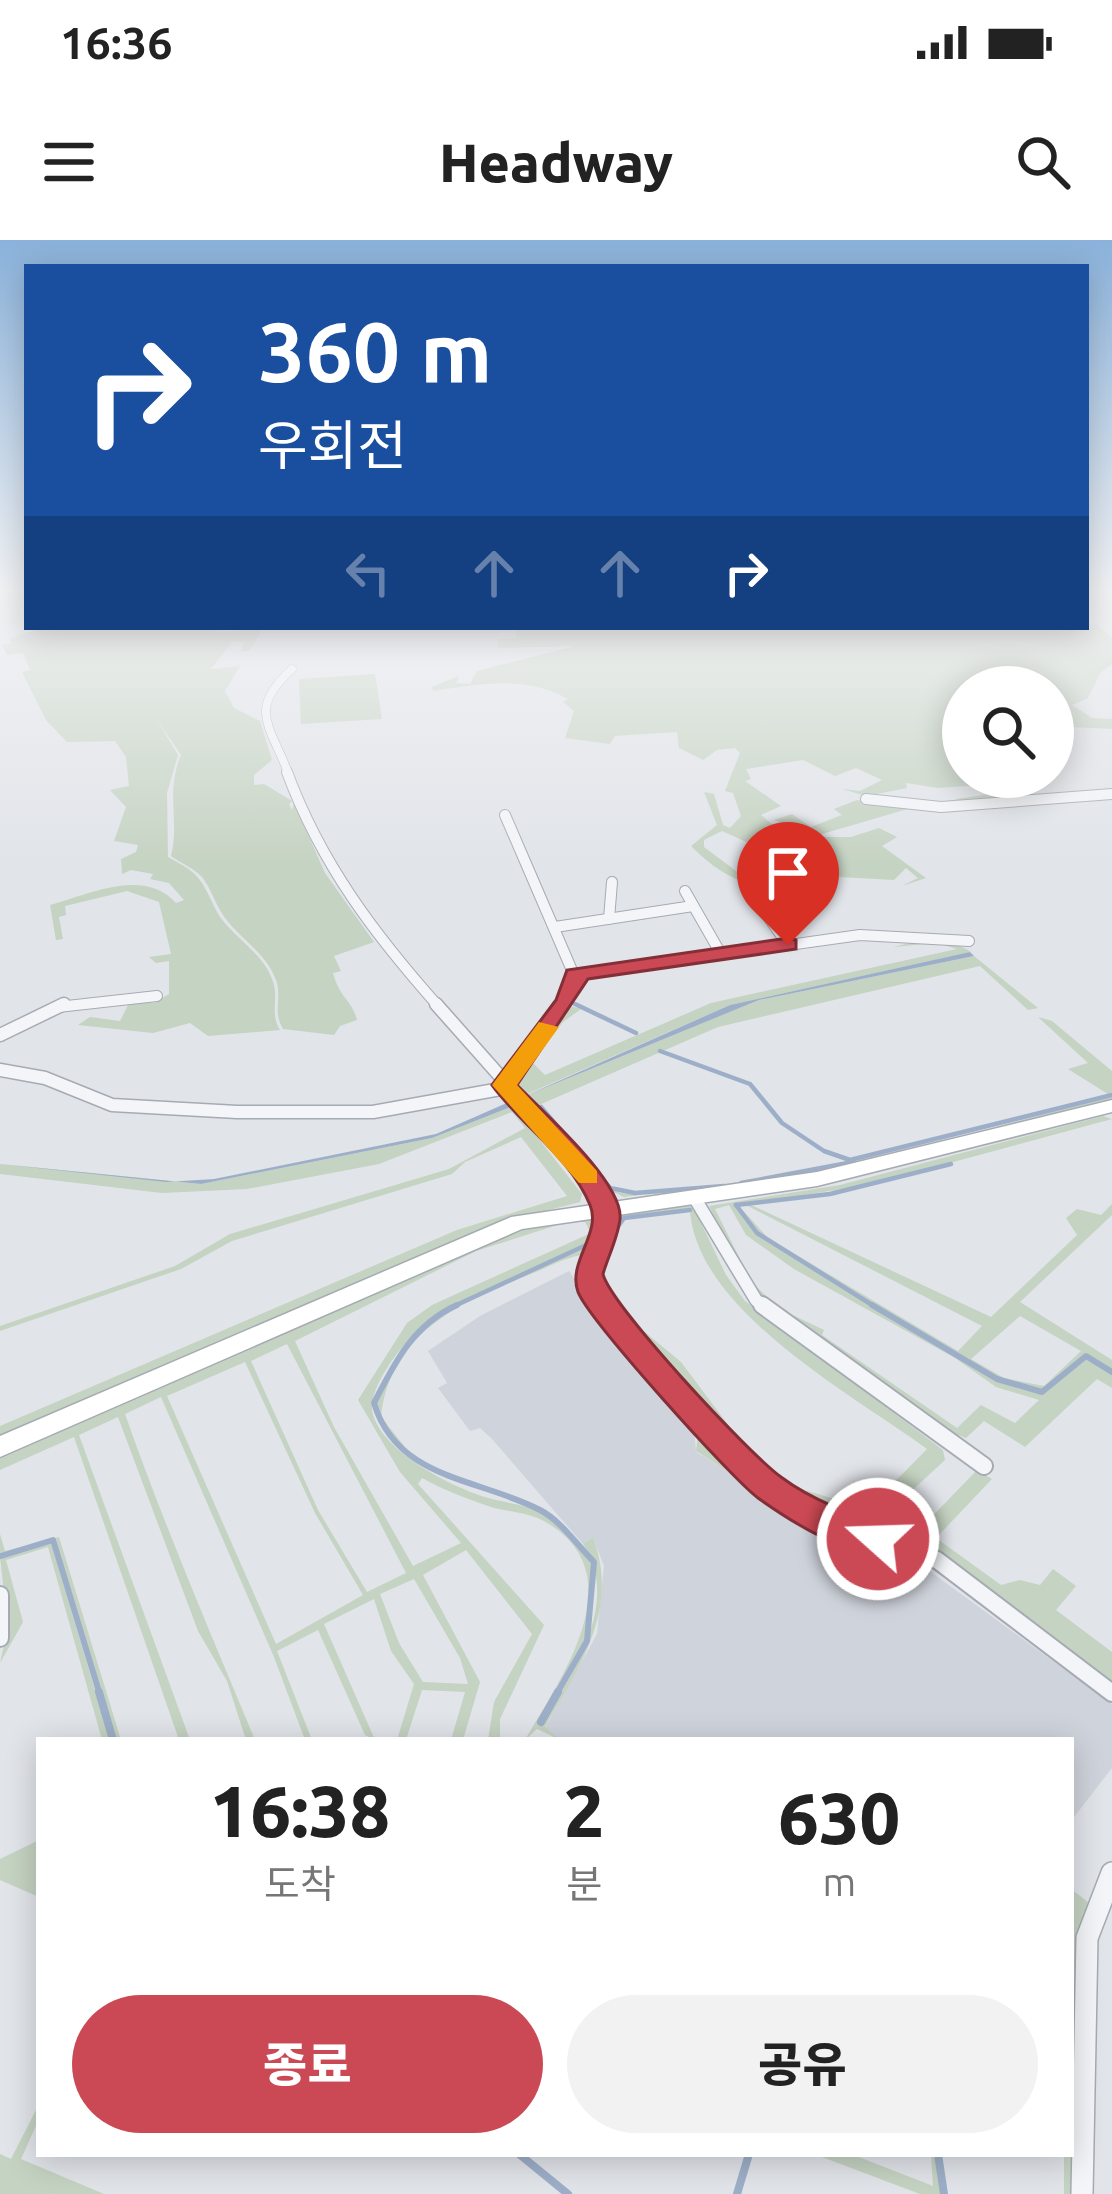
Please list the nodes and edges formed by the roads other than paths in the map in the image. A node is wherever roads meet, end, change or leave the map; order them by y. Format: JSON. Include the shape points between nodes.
{"nodes":[{"id":1,"x":274,"y":685,"type":"edge"},
{"id":2,"x":1112,"y":794,"type":"edge"},
{"id":3,"x":866,"y":799,"type":"dead end"},
{"id":4,"x":505,"y":814,"type":"dead end"},
{"id":5,"x":612,"y":882,"type":"dead end"},
{"id":6,"x":685,"y":892,"type":"dead end"},
{"id":7,"x":758,"y":902,"type":"dead end"},
{"id":8,"x":693,"y":906,"type":"junction"},
{"id":9,"x":609,"y":919,"type":"junction"},
{"id":10,"x":555,"y":927,"type":"junction"},
{"id":11,"x":969,"y":941,"type":"dead end"},
{"id":12,"x":788,"y":945,"type":"junction"},
{"id":13,"x":721,"y":954,"type":"junction"},
{"id":14,"x":575,"y":975,"type":"junction"},
{"id":15,"x":157,"y":996,"type":"dead end"},
{"id":16,"x":0,"y":1035,"type":"edge"},
{"id":17,"x":3,"y":1070,"type":"edge"},
{"id":18,"x":505,"y":1087,"type":"junction"},
{"id":19,"x":0,"y":1089,"type":"edge"},
{"id":20,"x":1112,"y":1106,"type":"edge"},
{"id":21,"x":694,"y":1197,"type":"junction"},
{"id":22,"x":605,"y":1206,"type":"junction"},
{"id":23,"x":0,"y":1448,"type":"edge"},
{"id":24,"x":984,"y":1466,"type":"dead end"},
{"id":25,"x":0,"y":1595,"type":"edge"},
{"id":26,"x":0,"y":1638,"type":"edge"},
{"id":27,"x":1112,"y":1693,"type":"edge"},
{"id":28,"x":1112,"y":1873,"type":"edge"},
{"id":29,"x":1082,"y":2194,"type":"edge"}],
"edges":[{"from":1,"to":18,"type":"street","via":[[263,705],[316,844],[382,943]]},
{"from":2,"to":3,"type":"street","via":[[940,807]]},
{"from":4,"to":10,"type":"street"},
{"from":5,"to":9,"type":"street"},
{"from":6,"to":8,"type":"street"},
{"from":7,"to":12,"type":"street"},
{"from":8,"to":9,"type":"street"},
{"from":8,"to":13,"type":"street"},
{"from":9,"to":10,"type":"street"},
{"from":10,"to":14,"type":"street"},
{"from":11,"to":12,"type":"street","via":[[860,935]]},
{"from":12,"to":13,"type":"street"},
{"from":13,"to":14,"type":"street"},
{"from":14,"to":18,"type":"street","via":[[566,1002]]},
{"from":15,"to":16,"type":"street","via":[[69,1002]]},
{"from":17,"to":18,"type":"street","via":[[112,1105],[276,1114],[375,1113]]},
{"from":17,"to":19,"type":"street"},
{"from":18,"to":22,"type":"street","via":[[584,1171]]},
{"from":20,"to":21,"type":"main road","via":[[883,1166]]},
{"from":21,"to":22,"type":"main road"},
{"from":21,"to":24,"type":"street","via":[[756,1300]]},
{"from":22,"to":23,"type":"main road","via":[[518,1222],[441,1252]]},
{"from":22,"to":27,"type":"street","via":[[589,1274],[593,1293],[737,1459],[768,1487],[850,1532],[937,1560]]},
{"from":25,"to":26,"type":"street"},
{"from":28,"to":29,"type":"street","via":[[1089,1916],[1083,1959]]}]}
